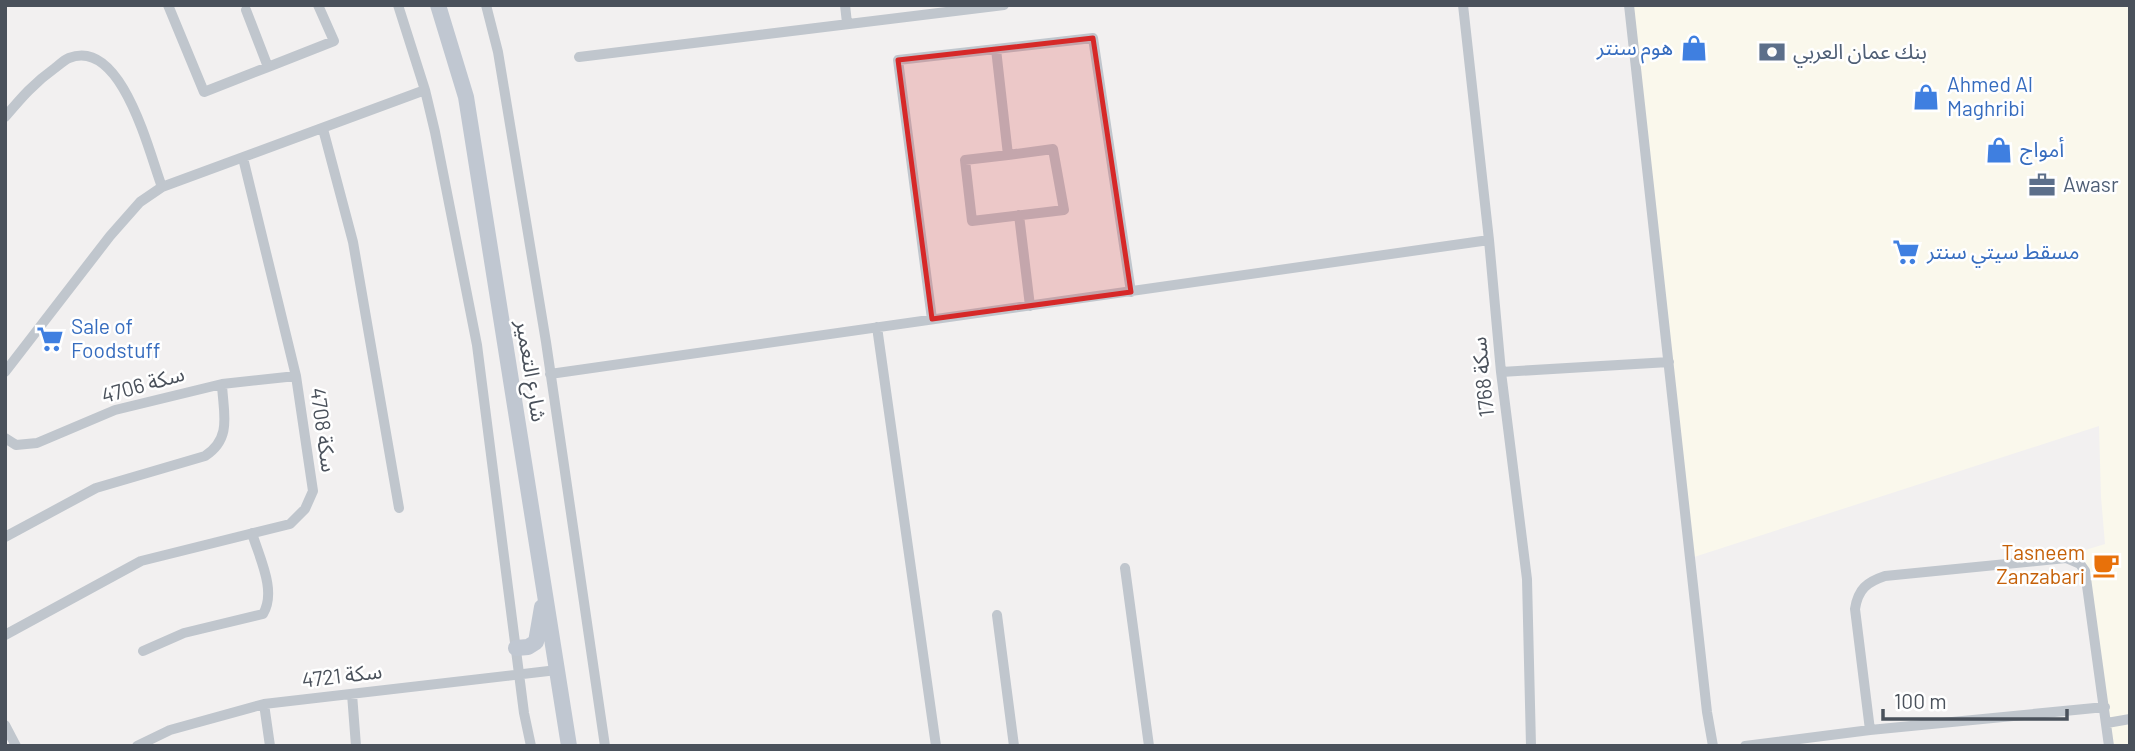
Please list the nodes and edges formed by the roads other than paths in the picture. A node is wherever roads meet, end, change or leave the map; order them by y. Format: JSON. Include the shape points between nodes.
{"nodes":[{"id":1,"x":168,"y":5,"type":"edge"},
{"id":2,"x":318,"y":5,"type":"edge"},
{"id":3,"x":398,"y":5,"type":"edge"},
{"id":4,"x":438,"y":5,"type":"edge"},
{"id":5,"x":486,"y":5,"type":"edge"},
{"id":6,"x":845,"y":5,"type":"edge"},
{"id":7,"x":1004,"y":5,"type":"edge"},
{"id":8,"x":1463,"y":5,"type":"edge"},
{"id":9,"x":1629,"y":5,"type":"edge"},
{"id":10,"x":932,"y":9,"type":"edge"},
{"id":11,"x":246,"y":10,"type":"dead end"},
{"id":12,"x":916,"y":10,"type":"edge"},
{"id":13,"x":847,"y":23,"type":"junction"},
{"id":14,"x":996,"y":49,"type":"junction"},
{"id":15,"x":579,"y":57,"type":"dead end"},
{"id":16,"x":268,"y":67,"type":"junction"},
{"id":17,"x":425,"y":90,"type":"junction"},
{"id":18,"x":5,"y":117,"type":"edge"},
{"id":19,"x":323,"y":129,"type":"junction"},
{"id":20,"x":1008,"y":155,"type":"junction"},
{"id":21,"x":243,"y":158,"type":"junction"},
{"id":22,"x":162,"y":187,"type":"junction"},
{"id":23,"x":1020,"y":215,"type":"junction"},
{"id":24,"x":1489,"y":240,"type":"junction"},
{"id":25,"x":1131,"y":292,"type":"junction"},
{"id":26,"x":1030,"y":306,"type":"junction"},
{"id":27,"x":932,"y":319,"type":"junction"},
{"id":28,"x":877,"y":327,"type":"junction"},
{"id":29,"x":1669,"y":362,"type":"junction"},
{"id":30,"x":5,"y":372,"type":"edge"},
{"id":31,"x":1501,"y":372,"type":"junction"},
{"id":32,"x":550,"y":374,"type":"junction"},
{"id":33,"x":296,"y":376,"type":"junction"},
{"id":34,"x":222,"y":383,"type":"junction"},
{"id":35,"x":5,"y":438,"type":"edge"},
{"id":36,"x":399,"y":508,"type":"dead end"},
{"id":37,"x":252,"y":533,"type":"junction"},
{"id":38,"x":5,"y":537,"type":"edge"},
{"id":39,"x":1125,"y":568,"type":"dead end"},
{"id":40,"x":546,"y":598,"type":"junction"},
{"id":41,"x":996,"y":615,"type":"dead end"},
{"id":42,"x":5,"y":635,"type":"edge"},
{"id":43,"x":516,"y":648,"type":"junction"},
{"id":44,"x":143,"y":651,"type":"dead end"},
{"id":45,"x":557,"y":670,"type":"junction"},
{"id":46,"x":519,"y":674,"type":"junction"},
{"id":47,"x":352,"y":694,"type":"junction"},
{"id":48,"x":264,"y":704,"type":"junction"},
{"id":49,"x":2105,"y":707,"type":"junction"},
{"id":50,"x":2130,"y":719,"type":"edge"},
{"id":51,"x":2107,"y":723,"type":"junction"},
{"id":52,"x":5,"y":725,"type":"edge"},
{"id":53,"x":1870,"y":730,"type":"junction"},
{"id":54,"x":16,"y":746,"type":"edge"},
{"id":55,"x":137,"y":746,"type":"edge"},
{"id":56,"x":270,"y":746,"type":"edge"},
{"id":57,"x":356,"y":746,"type":"edge"},
{"id":58,"x":531,"y":746,"type":"edge"},
{"id":59,"x":569,"y":746,"type":"edge"},
{"id":60,"x":605,"y":746,"type":"edge"},
{"id":61,"x":936,"y":746,"type":"edge"},
{"id":62,"x":1014,"y":746,"type":"edge"},
{"id":63,"x":1149,"y":746,"type":"edge"},
{"id":64,"x":1531,"y":746,"type":"edge"},
{"id":65,"x":1713,"y":746,"type":"edge"},
{"id":66,"x":1745,"y":746,"type":"edge"},
{"id":67,"x":2109,"y":746,"type":"edge"}],
"edges":[{"from":1,"to":16,"type":"street","via":[[204,92]]},
{"from":2,"to":16,"type":"street","via":[[334,41]]},
{"from":3,"to":17,"type":"street"},
{"from":4,"to":40,"type":"main road","name":"شارع التعمير","via":[[466,97]]},
{"from":5,"to":32,"type":"street","via":[[498,52]]},
{"from":6,"to":13,"type":"street"},
{"from":7,"to":10,"type":"street"},
{"from":8,"to":24,"type":"street","name":"سكة 1768"},
{"from":9,"to":29,"type":"street"},
{"from":10,"to":12,"type":"street"},
{"from":11,"to":16,"type":"street"},
{"from":12,"to":13,"type":"street"},
{"from":13,"to":15,"type":"street"},
{"from":14,"to":20,"type":"street"},
{"from":14,"to":25,"type":"street","via":[[1093,38]]},
{"from":14,"to":27,"type":"street","via":[[898,60]]},
{"from":17,"to":19,"type":"street"},
{"from":17,"to":43,"type":"street","via":[[477,345]]},
{"from":18,"to":22,"type":"street","via":[[32,85],[69,58],[90,57],[111,69],[127,93]]},
{"from":19,"to":21,"type":"street"},
{"from":19,"to":36,"type":"street","via":[[353,242]]},
{"from":20,"to":23,"type":"street","via":[[1053,149],[1063,210]]},
{"from":20,"to":23,"type":"street","via":[[965,160],[972,221]]},
{"from":21,"to":22,"type":"street"},
{"from":21,"to":33,"type":"street","name":"سكة 4708"},
{"from":22,"to":30,"type":"street","via":[[140,202],[110,236]]},
{"from":23,"to":26,"type":"street"},
{"from":24,"to":25,"type":"street"},
{"from":24,"to":31,"type":"street","name":"سكة 1768"},
{"from":25,"to":26,"type":"street"},
{"from":26,"to":27,"type":"street"},
{"from":27,"to":28,"type":"street"},
{"from":28,"to":32,"type":"street"},
{"from":28,"to":61,"type":"street"},
{"from":29,"to":31,"type":"street"},
{"from":29,"to":65,"type":"street"},
{"from":31,"to":64,"type":"street","name":"سكة 1768","via":[[1527,579]]},
{"from":32,"to":60,"type":"street"},
{"from":33,"to":34,"type":"street","name":"سكة 4706"},
{"from":33,"to":37,"type":"street","name":"سكة 4708","via":[[313,491],[305,509],[290,524]]},
{"from":34,"to":35,"type":"street","name":"سكة 4706","via":[[115,410],[37,443],[16,444]]},
{"from":34,"to":38,"type":"street","via":[[225,435],[218,448],[205,456],[96,488]]},
{"from":37,"to":42,"type":"street","name":"سكة 4708","via":[[141,561]]},
{"from":37,"to":44,"type":"street","via":[[268,589],[269,605],[263,614],[184,633]]},
{"from":39,"to":63,"type":"street"},
{"from":40,"to":43,"type":"main road","via":[[536,642]]},
{"from":40,"to":45,"type":"main road","name":"شارع التعمير"},
{"from":41,"to":62,"type":"street"},
{"from":43,"to":46,"type":"street"},
{"from":45,"to":46,"type":"street","name":"سكة 4721"},
{"from":45,"to":59,"type":"main road","name":"شارع التعمير"},
{"from":46,"to":47,"type":"street","name":"سكة 4721"},
{"from":46,"to":58,"type":"street"},
{"from":47,"to":48,"type":"street","name":"سكة 4721"},
{"from":47,"to":57,"type":"street"},
{"from":48,"to":55,"type":"street","name":"سكة 4721","via":[[170,730]]},
{"from":48,"to":56,"type":"street"},
{"from":49,"to":51,"type":"street"},
{"from":49,"to":53,"type":"street"},
{"from":49,"to":53,"type":"street","via":[[2085,571],[2073,560],[2057,558],[1885,576],[1864,585],[1855,609]]},
{"from":50,"to":51,"type":"street"},
{"from":51,"to":67,"type":"street"},
{"from":52,"to":54,"type":"street"},
{"from":53,"to":66,"type":"street"}]}
